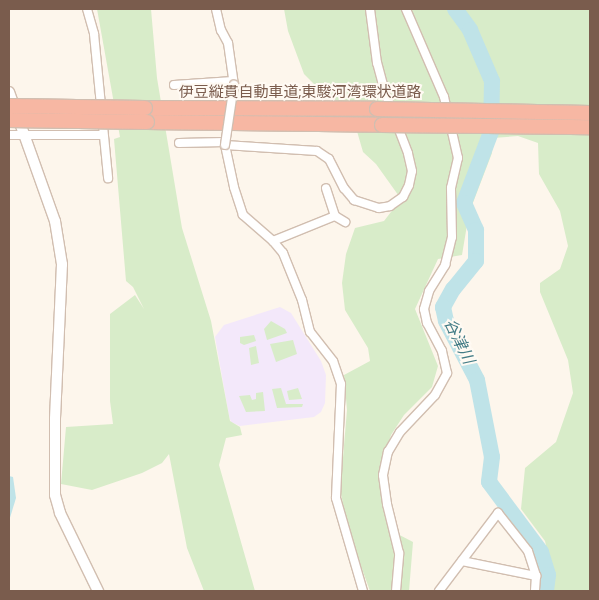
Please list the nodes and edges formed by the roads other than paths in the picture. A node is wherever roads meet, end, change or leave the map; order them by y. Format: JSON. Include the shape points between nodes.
{"nodes":[{"id":1,"x":87,"y":9,"type":"edge"},
{"id":2,"x":216,"y":9,"type":"edge"},
{"id":3,"x":370,"y":9,"type":"edge"},
{"id":4,"x":406,"y":9,"type":"edge"},
{"id":5,"x":233,"y":83,"type":"junction"},
{"id":6,"x":174,"y":85,"type":"dead end"},
{"id":7,"x":9,"y":92,"type":"edge"},
{"id":8,"x":9,"y":106,"type":"edge"},
{"id":9,"x":590,"y":113,"type":"edge"},
{"id":10,"x":146,"y":115,"type":"junction"},
{"id":11,"x":9,"y":120,"type":"edge"},
{"id":12,"x":590,"y":127,"type":"edge"},
{"id":13,"x":9,"y":136,"type":"edge"},
{"id":14,"x":24,"y":136,"type":"junction"},
{"id":15,"x":103,"y":136,"type":"junction"},
{"id":16,"x":179,"y":143,"type":"dead end"},
{"id":17,"x":225,"y":143,"type":"junction"},
{"id":18,"x":108,"y":178,"type":"dead end"},
{"id":19,"x":326,"y":188,"type":"dead end"},
{"id":20,"x":334,"y":216,"type":"junction"},
{"id":21,"x":345,"y":222,"type":"dead end"},
{"id":22,"x":273,"y":241,"type":"junction"},
{"id":23,"x":462,"y":561,"type":"junction"},
{"id":24,"x":536,"y":576,"type":"junction"},
{"id":25,"x":98,"y":591,"type":"edge"},
{"id":26,"x":363,"y":591,"type":"edge"},
{"id":27,"x":396,"y":591,"type":"edge"},
{"id":28,"x":439,"y":591,"type":"edge"},
{"id":29,"x":535,"y":591,"type":"edge"}],
"edges":[{"from":1,"to":15,"type":"street","via":[[94,34]]},
{"from":2,"to":5,"type":"street","via":[[228,43]]},
{"from":3,"to":17,"type":"street","via":[[376,62],[412,171],[403,197],[390,206],[379,208],[354,200],[329,160],[317,151]]},
{"from":4,"to":27,"type":"street","via":[[444,97],[458,158],[450,188],[452,237],[445,265],[429,291],[424,309],[442,351],[447,373],[443,384],[400,432],[388,452],[383,475],[400,553]]},
{"from":5,"to":6,"type":"street"},
{"from":5,"to":17,"type":"street","bridge":true},
{"from":7,"to":14,"type":"street"},
{"from":8,"to":10,"type":"highway","name":"伊豆縦貫自動車道;東駿河湾環状道路","bridge":true},
{"from":9,"to":10,"type":"highway","name":"伊豆縦貫自動車道;東駿河湾環状道路","bridge":true,"via":[[377,109]]},
{"from":10,"to":11,"type":"highway","name":"伊豆縦貫自動車道;東駿河湾環状道路","bridge":true},
{"from":10,"to":12,"type":"highway","name":"伊豆縦貫自動車道;東駿河湾環状道路","bridge":true,"via":[[382,125]]},
{"from":13,"to":14,"type":"street"},
{"from":14,"to":15,"type":"street"},
{"from":14,"to":25,"type":"street","via":[[55,221],[62,264],[55,495],[60,513]]},
{"from":15,"to":18,"type":"street"},
{"from":16,"to":17,"type":"street"},
{"from":17,"to":22,"type":"street","via":[[243,215]]},
{"from":19,"to":20,"type":"street"},
{"from":20,"to":21,"type":"street"},
{"from":20,"to":22,"type":"street"},
{"from":22,"to":26,"type":"street","via":[[283,253],[302,300],[310,332],[333,361],[341,384],[336,498]]},
{"from":23,"to":24,"type":"street"},
{"from":23,"to":24,"type":"street","via":[[498,513],[528,552]]},
{"from":23,"to":28,"type":"street"},
{"from":24,"to":29,"type":"street"}]}
